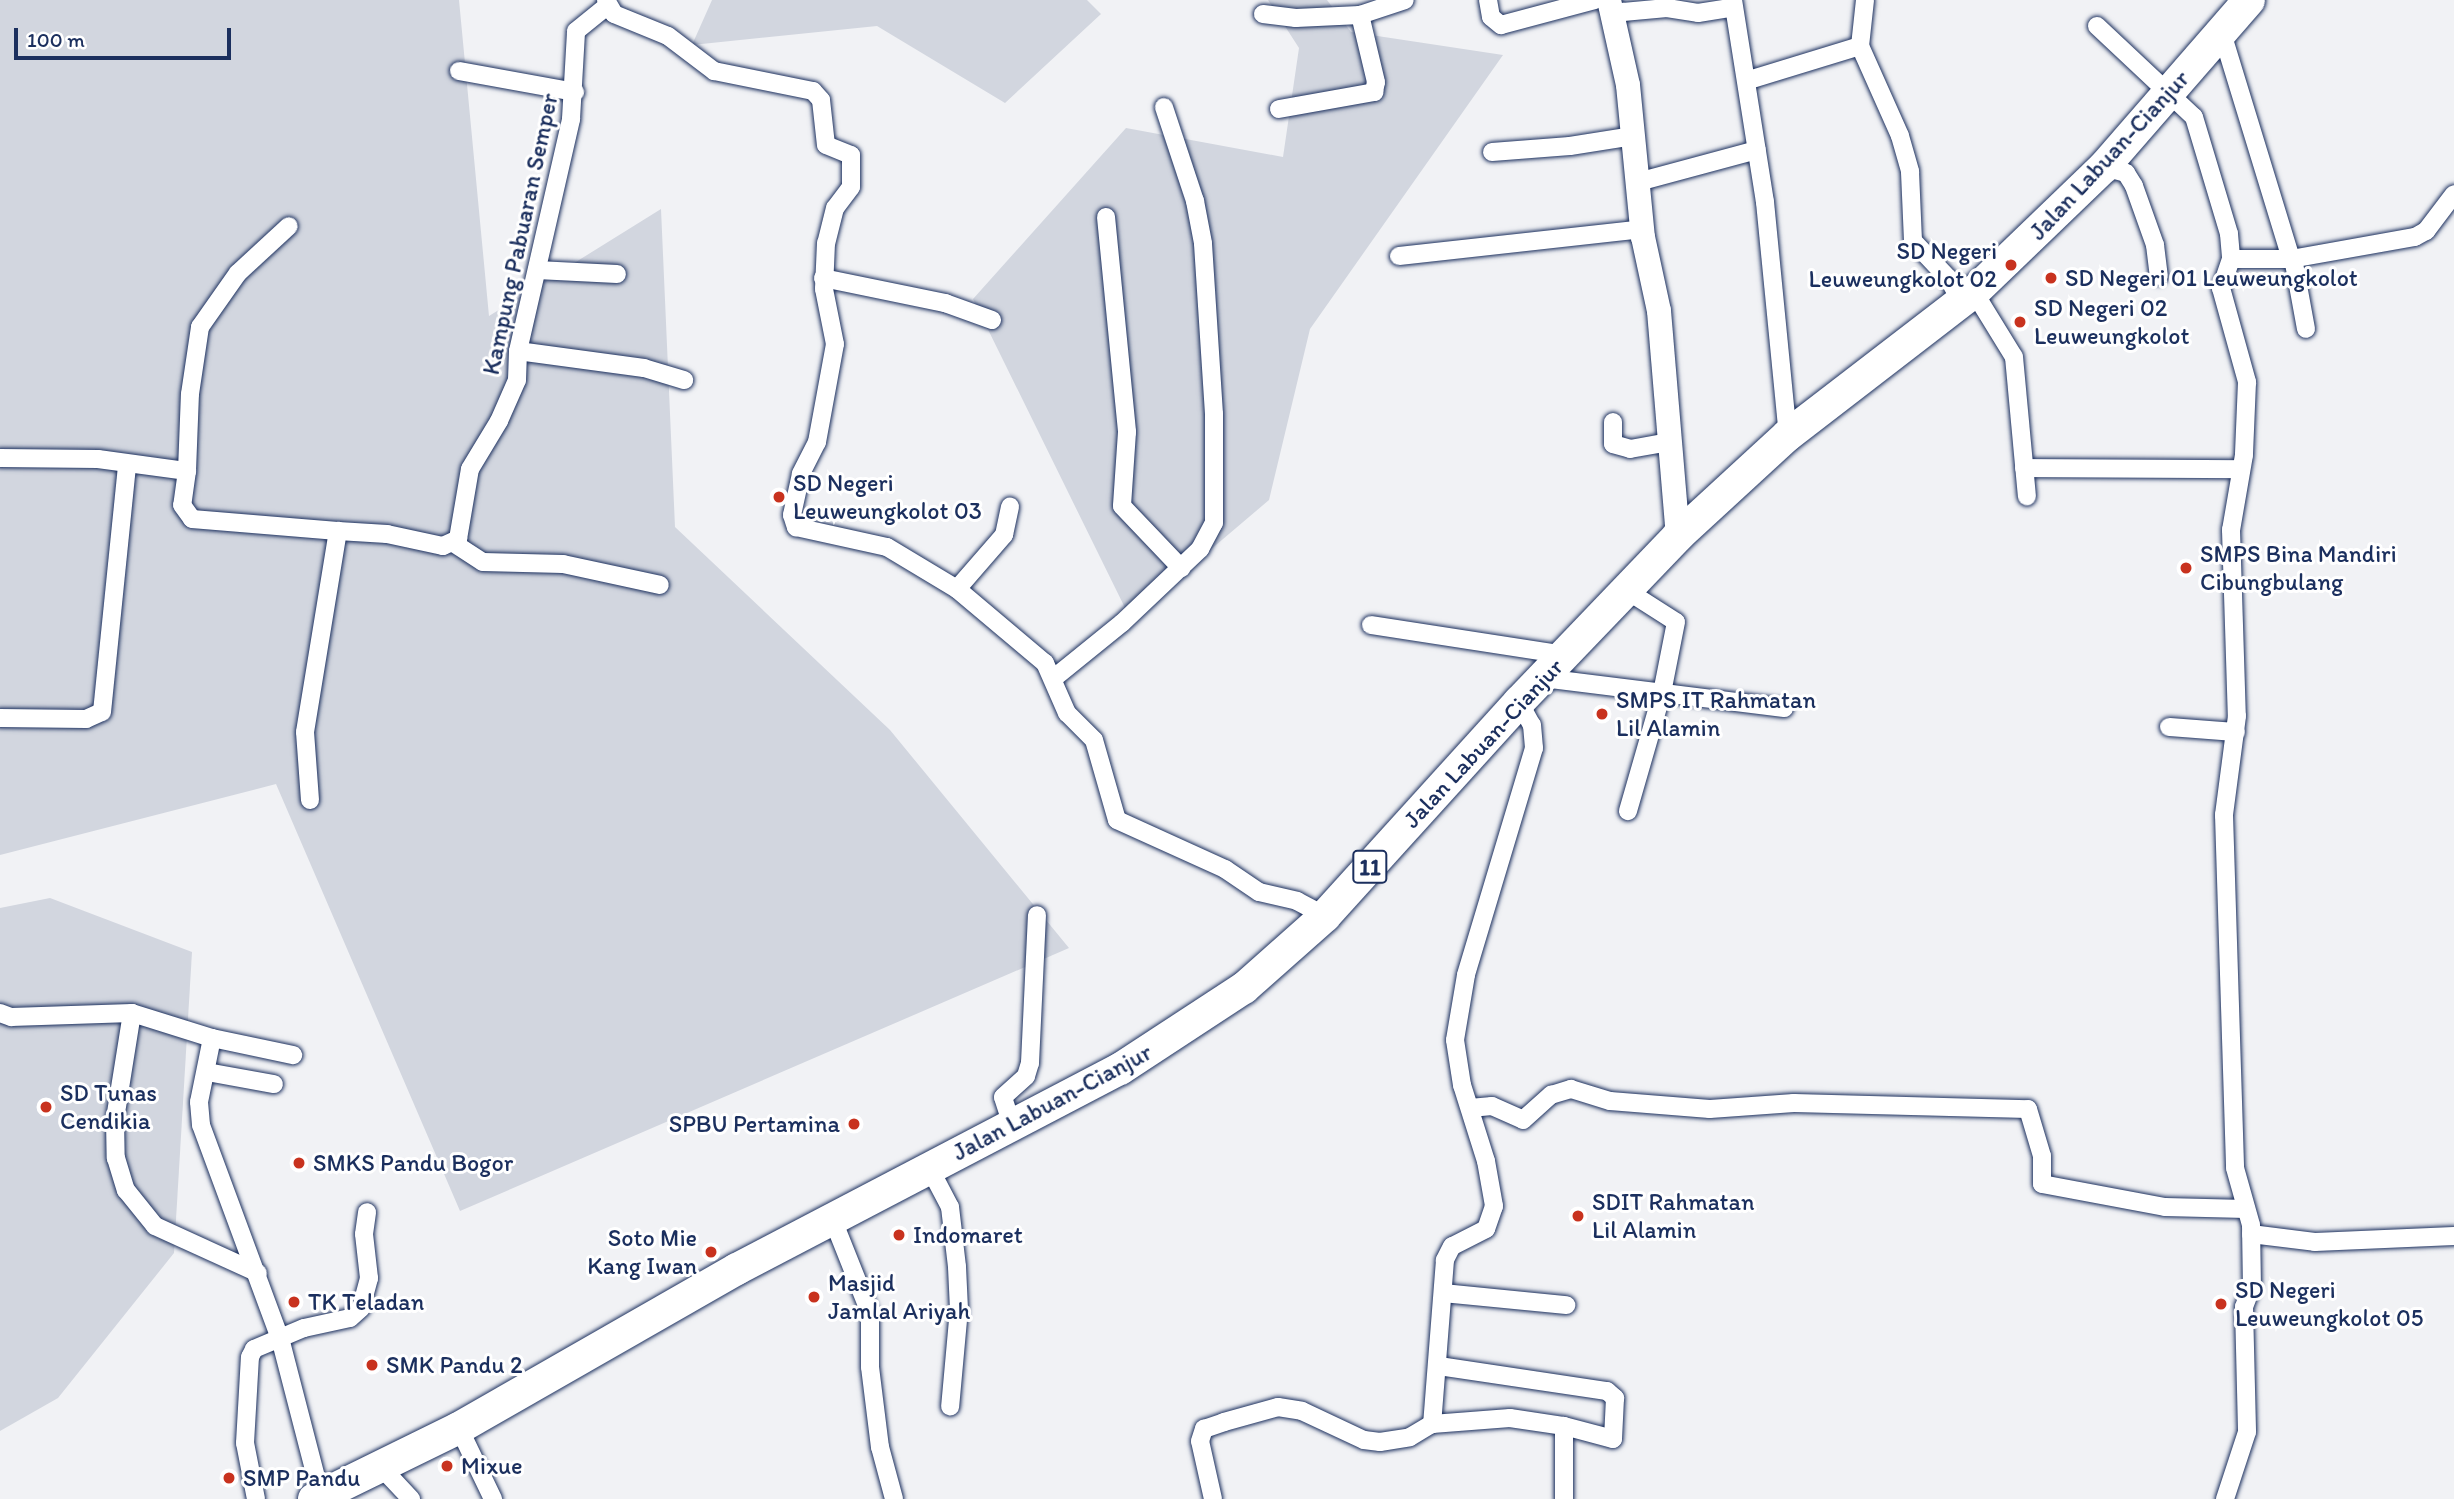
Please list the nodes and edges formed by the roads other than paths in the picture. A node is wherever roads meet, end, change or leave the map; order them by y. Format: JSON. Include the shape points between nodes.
{"nodes":[{"id":1,"x":1405,"y":0,"type":"edge"},
{"id":2,"x":1488,"y":0,"type":"edge"},
{"id":3,"x":1595,"y":0,"type":"edge"},
{"id":4,"x":1865,"y":0,"type":"edge"},
{"id":5,"x":2249,"y":0,"type":"edge"},
{"id":6,"x":606,"y":3,"type":"edge"},
{"id":7,"x":1734,"y":3,"type":"edge"},
{"id":8,"x":1611,"y":9,"type":"edge"},
{"id":9,"x":1263,"y":14,"type":"dead end"},
{"id":10,"x":1360,"y":15,"type":"junction"},
{"id":11,"x":2097,"y":26,"type":"dead end"},
{"id":12,"x":2222,"y":33,"type":"junction"},
{"id":13,"x":1860,"y":46,"type":"junction"},
{"id":14,"x":459,"y":71,"type":"dead end"},
{"id":15,"x":1749,"y":80,"type":"junction"},
{"id":16,"x":575,"y":92,"type":"junction"},
{"id":17,"x":2170,"y":93,"type":"junction"},
{"id":18,"x":1164,"y":107,"type":"dead end"},
{"id":19,"x":1279,"y":109,"type":"dead end"},
{"id":20,"x":1633,"y":136,"type":"junction"},
{"id":21,"x":1757,"y":150,"type":"junction"},
{"id":22,"x":1492,"y":152,"type":"dead end"},
{"id":23,"x":2104,"y":167,"type":"junction"},
{"id":24,"x":1638,"y":182,"type":"junction"},
{"id":25,"x":2454,"y":194,"type":"edge"},
{"id":26,"x":1106,"y":217,"type":"dead end"},
{"id":27,"x":289,"y":226,"type":"dead end"},
{"id":28,"x":1643,"y":229,"type":"junction"},
{"id":29,"x":1399,"y":256,"type":"dead end"},
{"id":30,"x":2231,"y":258,"type":"junction"},
{"id":31,"x":2292,"y":259,"type":"junction"},
{"id":32,"x":537,"y":270,"type":"junction"},
{"id":33,"x":617,"y":274,"type":"dead end"},
{"id":34,"x":2159,"y":276,"type":"dead end"},
{"id":35,"x":823,"y":278,"type":"junction"},
{"id":36,"x":1961,"y":290,"type":"junction"},
{"id":37,"x":992,"y":320,"type":"dead end"},
{"id":38,"x":2306,"y":329,"type":"dead end"},
{"id":39,"x":518,"y":351,"type":"junction"},
{"id":40,"x":684,"y":380,"type":"dead end"},
{"id":41,"x":1613,"y":422,"type":"dead end"},
{"id":42,"x":1788,"y":435,"type":"junction"},
{"id":43,"x":1668,"y":442,"type":"junction"},
{"id":44,"x":0,"y":458,"type":"edge"},
{"id":45,"x":127,"y":466,"type":"junction"},
{"id":46,"x":2024,"y":468,"type":"junction"},
{"id":47,"x":2241,"y":469,"type":"junction"},
{"id":48,"x":187,"y":471,"type":"junction"},
{"id":49,"x":2027,"y":496,"type":"dead end"},
{"id":50,"x":1010,"y":507,"type":"dead end"},
{"id":51,"x":338,"y":531,"type":"junction"},
{"id":52,"x":1678,"y":536,"type":"junction"},
{"id":53,"x":455,"y":544,"type":"junction"},
{"id":54,"x":1181,"y":568,"type":"junction"},
{"id":55,"x":660,"y":585,"type":"dead end"},
{"id":56,"x":957,"y":589,"type":"junction"},
{"id":57,"x":1626,"y":590,"type":"junction"},
{"id":58,"x":1371,"y":625,"type":"dead end"},
{"id":59,"x":1564,"y":655,"type":"junction"},
{"id":60,"x":1054,"y":678,"type":"junction"},
{"id":61,"x":1544,"y":678,"type":"junction"},
{"id":62,"x":1662,"y":693,"type":"junction"},
{"id":63,"x":1520,"y":702,"type":"junction"},
{"id":64,"x":1784,"y":708,"type":"dead end"},
{"id":65,"x":0,"y":719,"type":"edge"},
{"id":66,"x":2169,"y":727,"type":"dead end"},
{"id":67,"x":2236,"y":732,"type":"junction"},
{"id":68,"x":310,"y":800,"type":"dead end"},
{"id":69,"x":1628,"y":811,"type":"dead end"},
{"id":70,"x":1037,"y":915,"type":"dead end"},
{"id":71,"x":1325,"y":916,"type":"junction"},
{"id":72,"x":0,"y":1013,"type":"edge"},
{"id":73,"x":132,"y":1013,"type":"junction"},
{"id":74,"x":212,"y":1038,"type":"junction"},
{"id":75,"x":293,"y":1055,"type":"dead end"},
{"id":76,"x":207,"y":1072,"type":"junction"},
{"id":77,"x":274,"y":1084,"type":"dead end"},
{"id":78,"x":1470,"y":1108,"type":"junction"},
{"id":79,"x":1012,"y":1125,"type":"junction"},
{"id":80,"x":929,"y":1167,"type":"junction"},
{"id":81,"x":2246,"y":1209,"type":"junction"},
{"id":82,"x":368,"y":1212,"type":"dead end"},
{"id":83,"x":833,"y":1220,"type":"junction"},
{"id":84,"x":2251,"y":1234,"type":"junction"},
{"id":85,"x":2454,"y":1236,"type":"edge"},
{"id":86,"x":258,"y":1273,"type":"junction"},
{"id":87,"x":1443,"y":1293,"type":"junction"},
{"id":88,"x":1566,"y":1305,"type":"dead end"},
{"id":89,"x":280,"y":1338,"type":"junction"},
{"id":90,"x":1439,"y":1366,"type":"junction"},
{"id":91,"x":950,"y":1407,"type":"dead end"},
{"id":92,"x":1432,"y":1424,"type":"junction"},
{"id":93,"x":1564,"y":1426,"type":"junction"},
{"id":94,"x":460,"y":1428,"type":"junction"},
{"id":95,"x":381,"y":1467,"type":"junction"},
{"id":96,"x":317,"y":1498,"type":"edge"},
{"id":97,"x":256,"y":1499,"type":"edge"},
{"id":98,"x":411,"y":1499,"type":"edge"},
{"id":99,"x":492,"y":1499,"type":"edge"},
{"id":100,"x":894,"y":1499,"type":"edge"},
{"id":101,"x":1213,"y":1499,"type":"edge"},
{"id":102,"x":1564,"y":1499,"type":"edge"},
{"id":103,"x":2225,"y":1499,"type":"edge"}],
"edges":[{"from":1,"to":10,"type":"street"},
{"from":2,"to":3,"type":"street","via":[[1491,18],[1501,25]]},
{"from":4,"to":13,"type":"street"},
{"from":5,"to":12,"type":"highway","name":"Jalan Labuan-Cianjur","number":"11"},
{"from":6,"to":16,"type":"street","name":"Kampung Pabuaran Semper","via":[[576,31]]},
{"from":6,"to":35,"type":"street","via":[[614,14],[668,36],[714,71],[819,95],[824,142],[846,151],[854,163],[851,187],[831,221]]},
{"from":7,"to":8,"type":"street","via":[[1698,13],[1667,8]]},
{"from":7,"to":15,"type":"street"},
{"from":8,"to":20,"type":"street","via":[[1628,85]]},
{"from":9,"to":10,"type":"street","via":[[1296,18]]},
{"from":10,"to":19,"type":"street","via":[[1376,82],[1374,92]]},
{"from":11,"to":17,"type":"street"},
{"from":12,"to":17,"type":"highway","name":"Jalan Labuan-Cianjur","number":"11"},
{"from":12,"to":31,"type":"street"},
{"from":13,"to":15,"type":"street"},
{"from":13,"to":36,"type":"street","via":[[1900,136],[1910,172],[1913,242]]},
{"from":14,"to":16,"type":"street"},
{"from":15,"to":21,"type":"street"},
{"from":16,"to":32,"type":"street","name":"Kampung Pabuaran Semper"},
{"from":17,"to":23,"type":"highway","name":"Jalan Labuan-Cianjur","number":"11"},
{"from":17,"to":30,"type":"street","via":[[2194,117],[2229,234]]},
{"from":18,"to":54,"type":"street","via":[[1195,201],[1203,243],[1214,414],[1214,523],[1203,546]]},
{"from":20,"to":22,"type":"street"},
{"from":20,"to":24,"type":"street"},
{"from":21,"to":24,"type":"street"},
{"from":21,"to":42,"type":"street"},
{"from":23,"to":34,"type":"street","via":[[2126,173],[2134,186],[2155,245]]},
{"from":23,"to":36,"type":"highway","name":"Jalan Labuan-Cianjur","number":"11"},
{"from":24,"to":28,"type":"street"},
{"from":25,"to":31,"type":"street","via":[[2426,232],[2415,237]]},
{"from":26,"to":54,"type":"street","via":[[1127,432],[1122,506]]},
{"from":27,"to":48,"type":"street","via":[[238,273],[200,327],[190,394]]},
{"from":28,"to":29,"type":"street"},
{"from":28,"to":43,"type":"street","via":[[1658,311]]},
{"from":30,"to":31,"type":"street"},
{"from":30,"to":47,"type":"street","via":[[2221,288],[2247,382]]},
{"from":31,"to":38,"type":"street"},
{"from":32,"to":33,"type":"street"},
{"from":32,"to":39,"type":"street","name":"Kampung Pabuaran Semper"},
{"from":35,"to":37,"type":"street","via":[[945,303]]},
{"from":35,"to":56,"type":"street","via":[[835,344],[817,442],[801,474],[793,524],[894,550]]},
{"from":36,"to":42,"type":"highway","name":"Jalan Labuan-Cianjur","number":"11"},
{"from":36,"to":46,"type":"street","via":[[2014,357]]},
{"from":39,"to":40,"type":"street","via":[[644,368]]},
{"from":39,"to":53,"type":"street","name":"Kampung Pabuaran Semper","via":[[517,380],[470,469],[462,531]]},
{"from":41,"to":43,"type":"street","via":[[1613,444],[1630,449]]},
{"from":42,"to":52,"type":"highway","name":"Jalan Labuan-Cianjur","number":"11"},
{"from":43,"to":52,"type":"street"},
{"from":44,"to":45,"type":"street","via":[[98,459]]},
{"from":45,"to":48,"type":"street"},
{"from":45,"to":65,"type":"street","via":[[102,712],[86,719]]},
{"from":46,"to":47,"type":"street"},
{"from":46,"to":49,"type":"street"},
{"from":47,"to":67,"type":"street","via":[[2231,530]]},
{"from":48,"to":51,"type":"street","via":[[182,505],[192,519]]},
{"from":50,"to":56,"type":"street","via":[[1004,535]]},
{"from":51,"to":53,"type":"street"},
{"from":51,"to":68,"type":"street","via":[[305,732]]},
{"from":52,"to":57,"type":"highway","name":"Jalan Labuan-Cianjur","number":"11"},
{"from":53,"to":55,"type":"street","via":[[483,562],[563,564]]},
{"from":54,"to":60,"type":"street"},
{"from":56,"to":60,"type":"street","via":[[1033,650]]},
{"from":57,"to":59,"type":"highway","name":"Jalan Labuan-Cianjur","number":"11"},
{"from":57,"to":62,"type":"street","via":[[1676,620]]},
{"from":58,"to":59,"type":"street"},
{"from":59,"to":61,"type":"highway","name":"Jalan Labuan-Cianjur","number":"11"},
{"from":60,"to":71,"type":"street","via":[[1067,713],[1094,740],[1117,820],[1225,869],[1259,892],[1297,901]]},
{"from":61,"to":62,"type":"street"},
{"from":61,"to":63,"type":"highway","name":"Jalan Labuan-Cianjur","number":"11"},
{"from":62,"to":64,"type":"street"},
{"from":62,"to":69,"type":"street"},
{"from":63,"to":71,"type":"highway","name":"Jalan Labuan-Cianjur","number":"11"},
{"from":63,"to":78,"type":"street","via":[[1532,725],[1534,748],[1460,1006],[1456,1061]]},
{"from":66,"to":67,"type":"street"},
{"from":67,"to":81,"type":"street","via":[[2225,795],[2225,838],[2235,1168]]},
{"from":70,"to":79,"type":"street","via":[[1030,1063],[1026,1076],[1003,1097]]},
{"from":71,"to":79,"type":"highway","name":"Jalan Labuan-Cianjur","number":"11","via":[[1244,988],[1185,1029],[1121,1069]]},
{"from":72,"to":73,"type":"street","via":[[11,1017]]},
{"from":73,"to":74,"type":"street"},
{"from":73,"to":86,"type":"street","via":[[115,1119],[116,1158],[126,1190],[155,1226]]},
{"from":74,"to":75,"type":"street"},
{"from":74,"to":76,"type":"street"},
{"from":76,"to":77,"type":"street"},
{"from":76,"to":86,"type":"street","via":[[199,1102],[201,1125]]},
{"from":78,"to":81,"type":"street","via":[[1492,1105],[1523,1120],[1551,1095],[1571,1090],[1609,1101],[1710,1109],[1794,1103],[2028,1109],[2042,1156],[2042,1184],[2165,1207]]},
{"from":78,"to":87,"type":"street","via":[[1488,1172],[1493,1215],[1486,1228],[1452,1246]]},
{"from":79,"to":80,"type":"highway","name":"Jalan Labuan-Cianjur","number":"11"},
{"from":80,"to":83,"type":"highway","name":"Jalan Labuan-Cianjur","number":"11"},
{"from":80,"to":91,"type":"street","via":[[950,1207],[957,1267],[959,1308]]},
{"from":81,"to":84,"type":"street"},
{"from":82,"to":89,"type":"street","via":[[364,1234],[369,1278],[361,1308],[350,1318]]},
{"from":83,"to":94,"type":"highway","name":"Jalan Labuan-Cianjur","number":"11","via":[[737,1269]]},
{"from":83,"to":100,"type":"street","via":[[870,1313],[876,1421]]},
{"from":84,"to":85,"type":"street","via":[[2315,1242]]},
{"from":84,"to":103,"type":"street","via":[[2252,1286],[2244,1307],[2247,1432]]},
{"from":86,"to":89,"type":"street"},
{"from":87,"to":88,"type":"street"},
{"from":87,"to":90,"type":"street"},
{"from":89,"to":96,"type":"street"},
{"from":89,"to":97,"type":"street","via":[[254,1349],[250,1357],[245,1443]]},
{"from":90,"to":92,"type":"street"},
{"from":90,"to":93,"type":"street","via":[[1607,1391],[1615,1398],[1613,1440]]},
{"from":92,"to":93,"type":"street","via":[[1510,1418]]},
{"from":92,"to":101,"type":"street","via":[[1410,1437],[1380,1442],[1278,1406],[1203,1429],[1200,1441]]},
{"from":93,"to":102,"type":"street"},
{"from":94,"to":95,"type":"highway","name":"Jalan Labuan-Cianjur","number":"11"},
{"from":94,"to":99,"type":"street"},
{"from":95,"to":96,"type":"highway","name":"Jalan Labuan-Cianjur","number":"11"},
{"from":95,"to":98,"type":"street"}]}
